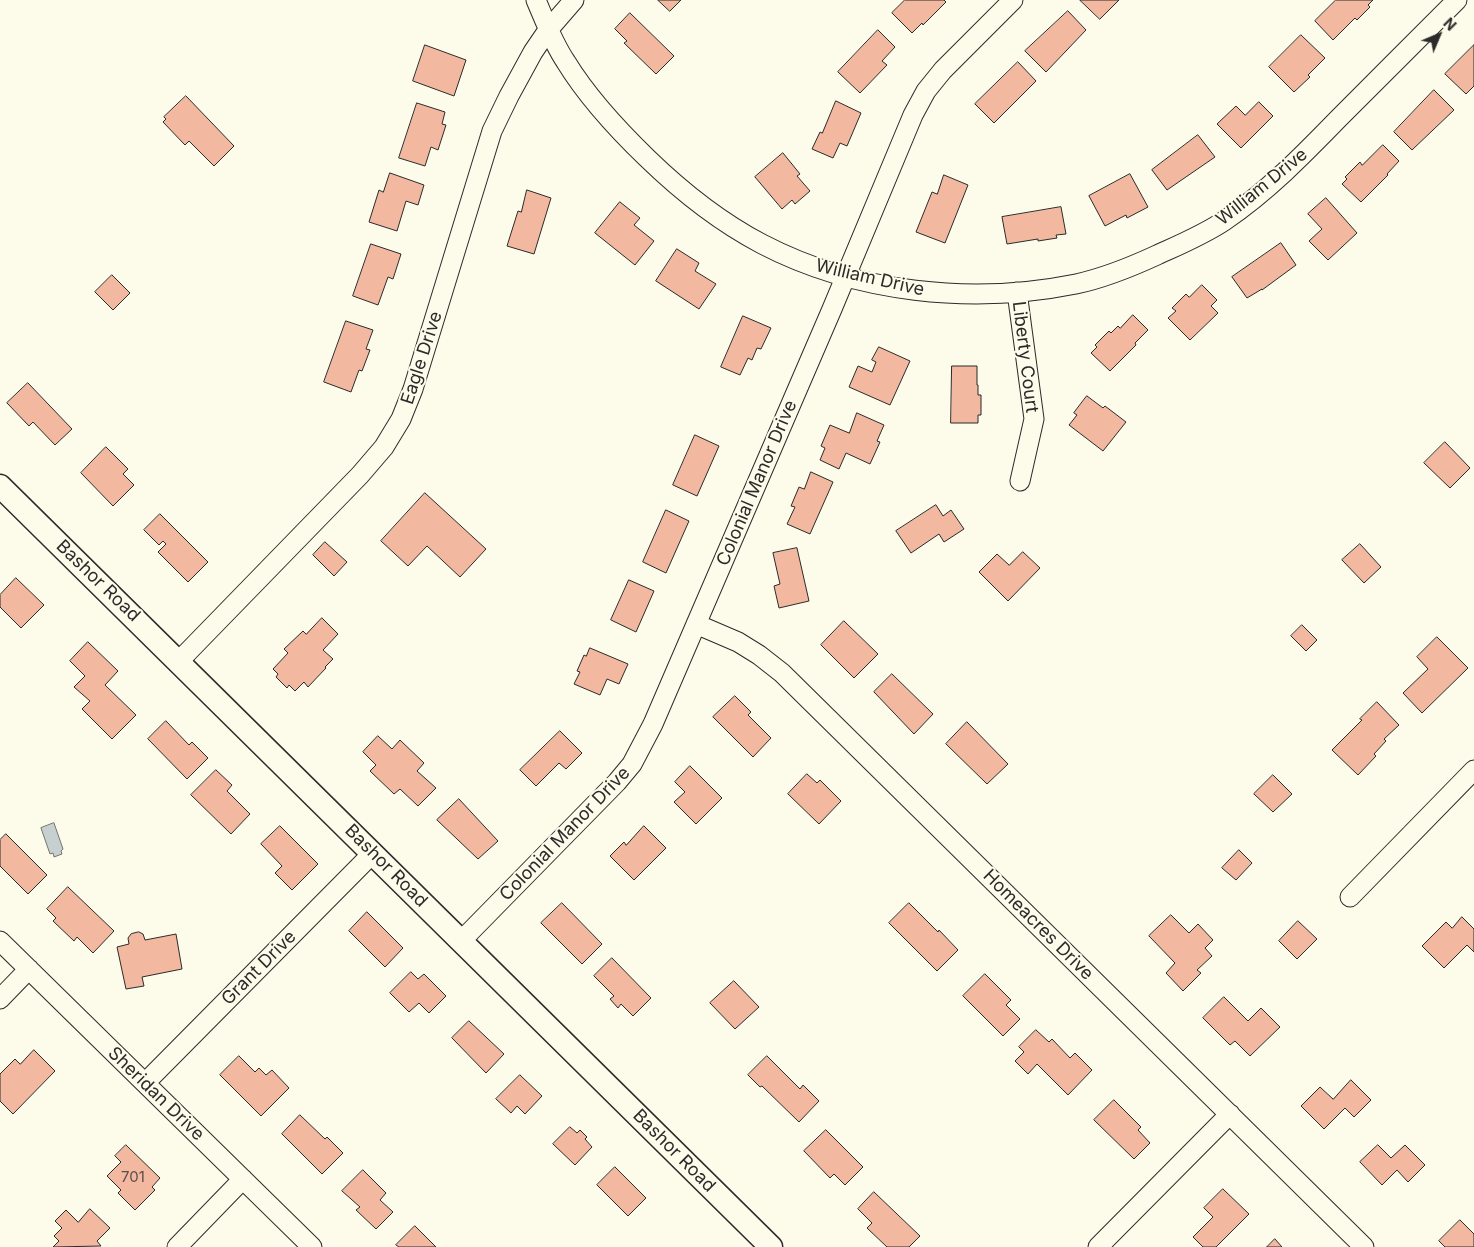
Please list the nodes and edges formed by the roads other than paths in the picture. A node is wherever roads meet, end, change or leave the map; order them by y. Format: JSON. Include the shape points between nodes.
{"nodes":[{"id":1,"x":536,"y":0,"type":"edge"},
{"id":2,"x":574,"y":0,"type":"edge"},
{"id":3,"x":1013,"y":0,"type":"edge"},
{"id":4,"x":1457,"y":0,"type":"edge"},
{"id":5,"x":548,"y":30,"type":"junction"},
{"id":6,"x":846,"y":276,"type":"junction"},
{"id":7,"x":1017,"y":292,"type":"junction"},
{"id":8,"x":1020,"y":481,"type":"dead end"},
{"id":9,"x":0,"y":486,"type":"edge"},
{"id":10,"x":696,"y":624,"type":"junction"},
{"id":11,"x":179,"y":661,"type":"junction"},
{"id":12,"x":1474,"y":770,"type":"edge"},
{"id":13,"x":373,"y":853,"type":"junction"},
{"id":14,"x":1350,"y":897,"type":"dead end"},
{"id":15,"x":462,"y":940,"type":"junction"},
{"id":16,"x":0,"y":941,"type":"edge"},
{"id":17,"x":29,"y":969,"type":"junction"},
{"id":18,"x":0,"y":999,"type":"edge"},
{"id":19,"x":145,"y":1083,"type":"junction"},
{"id":20,"x":1230,"y":1114,"type":"junction"},
{"id":21,"x":244,"y":1179,"type":"junction"},
{"id":22,"x":177,"y":1247,"type":"edge"},
{"id":23,"x":312,"y":1247,"type":"edge"},
{"id":24,"x":771,"y":1247,"type":"edge"},
{"id":25,"x":1098,"y":1247,"type":"edge"},
{"id":26,"x":1364,"y":1247,"type":"edge"}],
"edges":[{"from":1,"to":5,"type":"street","name":"William Drive"},
{"from":2,"to":5,"type":"street","name":"Eagle Drive"},
{"from":3,"to":6,"type":"street","name":"Colonial Manor Drive","via":[[926,91]]},
{"from":4,"to":7,"type":"street","name":"William Drive","via":[[1292,166],[1222,222],[1132,267],[1077,284]]},
{"from":5,"to":6,"type":"street","name":"William Drive","via":[[586,92],[630,142],[671,181],[718,217],[762,244],[806,264]]},
{"from":5,"to":11,"type":"street","name":"Eagle Drive","via":[[522,70],[492,131],[424,355],[401,419],[384,447],[360,475]]},
{"from":6,"to":7,"type":"street","name":"William Drive","via":[[935,293]]},
{"from":6,"to":10,"type":"street","name":"Colonial Manor Drive"},
{"from":7,"to":8,"type":"street","name":"Liberty Court","via":[[1034,419]]},
{"from":9,"to":11,"type":"street","name":"Bashor Road"},
{"from":10,"to":15,"type":"street","name":"Colonial Manor Drive","via":[[632,764]]},
{"from":10,"to":20,"type":"street","name":"Homeacres Drive","via":[[738,642],[782,673]]},
{"from":11,"to":13,"type":"street","name":"Bashor Road"},
{"from":12,"to":14,"type":"street"},
{"from":13,"to":15,"type":"street","name":"Bashor Road"},
{"from":13,"to":19,"type":"street","name":"Grant Drive"},
{"from":15,"to":24,"type":"street","name":"Bashor Road"},
{"from":16,"to":17,"type":"street","name":"Sheridan Drive"},
{"from":17,"to":18,"type":"street"},
{"from":17,"to":19,"type":"street","name":"Sheridan Drive"},
{"from":19,"to":21,"type":"street","name":"Sheridan Drive"},
{"from":20,"to":25,"type":"street"},
{"from":20,"to":26,"type":"street","name":"Homeacres Drive"},
{"from":21,"to":22,"type":"street"},
{"from":21,"to":23,"type":"street","name":"Sheridan Drive"}]}
